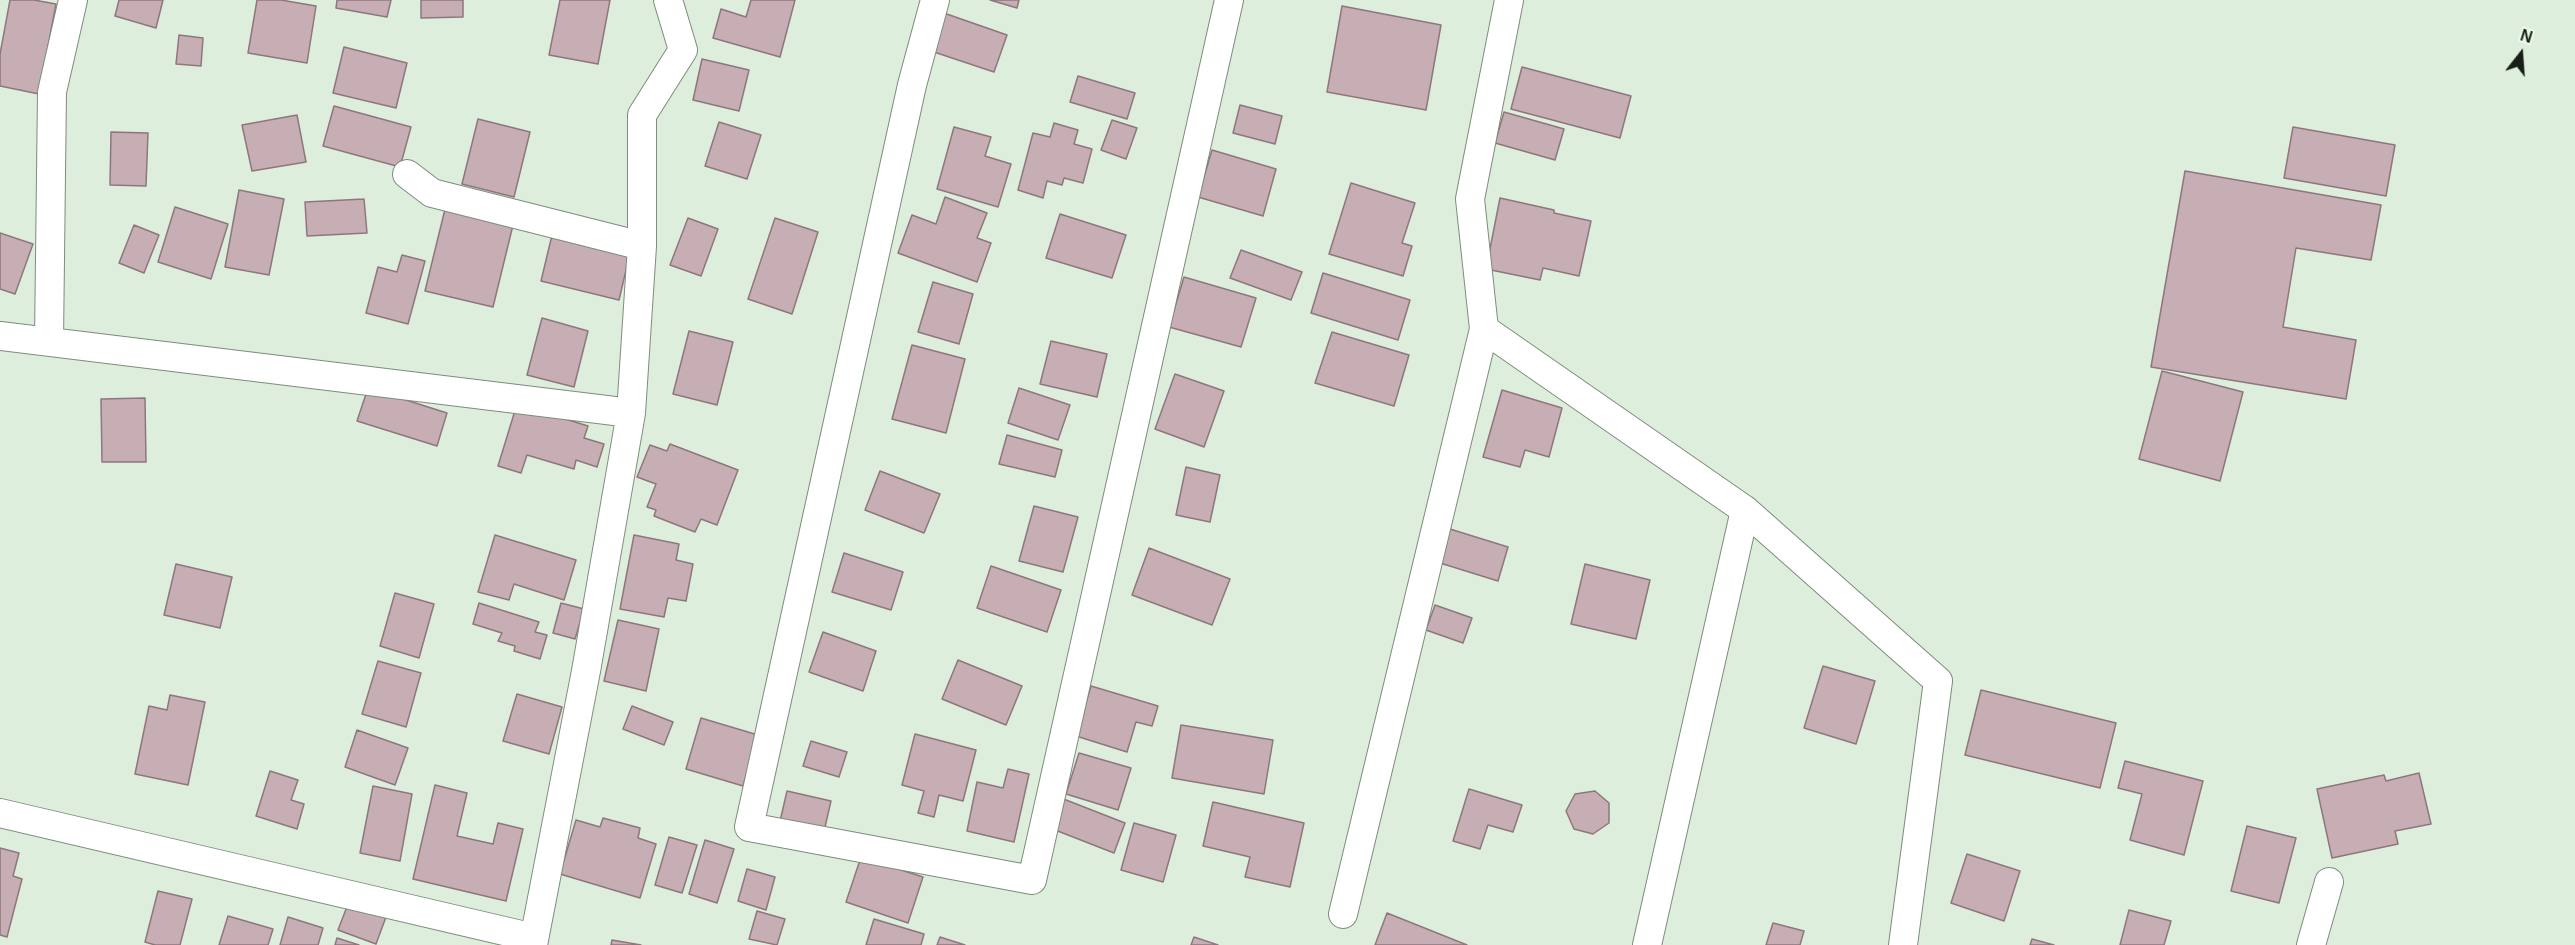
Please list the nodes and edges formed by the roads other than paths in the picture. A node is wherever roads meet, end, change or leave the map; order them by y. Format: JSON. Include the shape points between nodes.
{"nodes":[{"id":1,"x":73,"y":0,"type":"edge"},
{"id":2,"x":668,"y":0,"type":"edge"},
{"id":3,"x":935,"y":0,"type":"edge"},
{"id":4,"x":1229,"y":0,"type":"edge"},
{"id":5,"x":1509,"y":0,"type":"edge"},
{"id":6,"x":407,"y":174,"type":"dead end"},
{"id":7,"x":642,"y":246,"type":"junction"},
{"id":8,"x":1484,"y":329,"type":"junction"},
{"id":9,"x":0,"y":336,"type":"edge"},
{"id":10,"x":49,"y":341,"type":"junction"},
{"id":11,"x":632,"y":413,"type":"junction"},
{"id":12,"x":1745,"y":510,"type":"junction"},
{"id":13,"x":0,"y":813,"type":"edge"},
{"id":14,"x":2330,"y":882,"type":"dead end"},
{"id":15,"x":1343,"y":914,"type":"dead end"},
{"id":16,"x":534,"y":941,"type":"edge"},
{"id":17,"x":1647,"y":945,"type":"edge"},
{"id":18,"x":1903,"y":945,"type":"edge"},
{"id":19,"x":2311,"y":945,"type":"edge"}],
"edges":[{"from":1,"to":10,"type":"street","via":[[52,92]]},
{"from":2,"to":7,"type":"street","via":[[683,50],[642,115]]},
{"from":3,"to":4,"type":"street","via":[[912,85],[749,827],[1032,880]]},
{"from":5,"to":8,"type":"street","via":[[1470,199]]},
{"from":6,"to":7,"type":"street","via":[[432,193]]},
{"from":7,"to":11,"type":"street"},
{"from":8,"to":12,"type":"street"},
{"from":8,"to":15,"type":"street"},
{"from":9,"to":10,"type":"street"},
{"from":10,"to":11,"type":"street"},
{"from":11,"to":16,"type":"street"},
{"from":12,"to":17,"type":"street"},
{"from":12,"to":18,"type":"street","via":[[1938,681]]},
{"from":13,"to":16,"type":"street"},
{"from":14,"to":19,"type":"street"}]}
